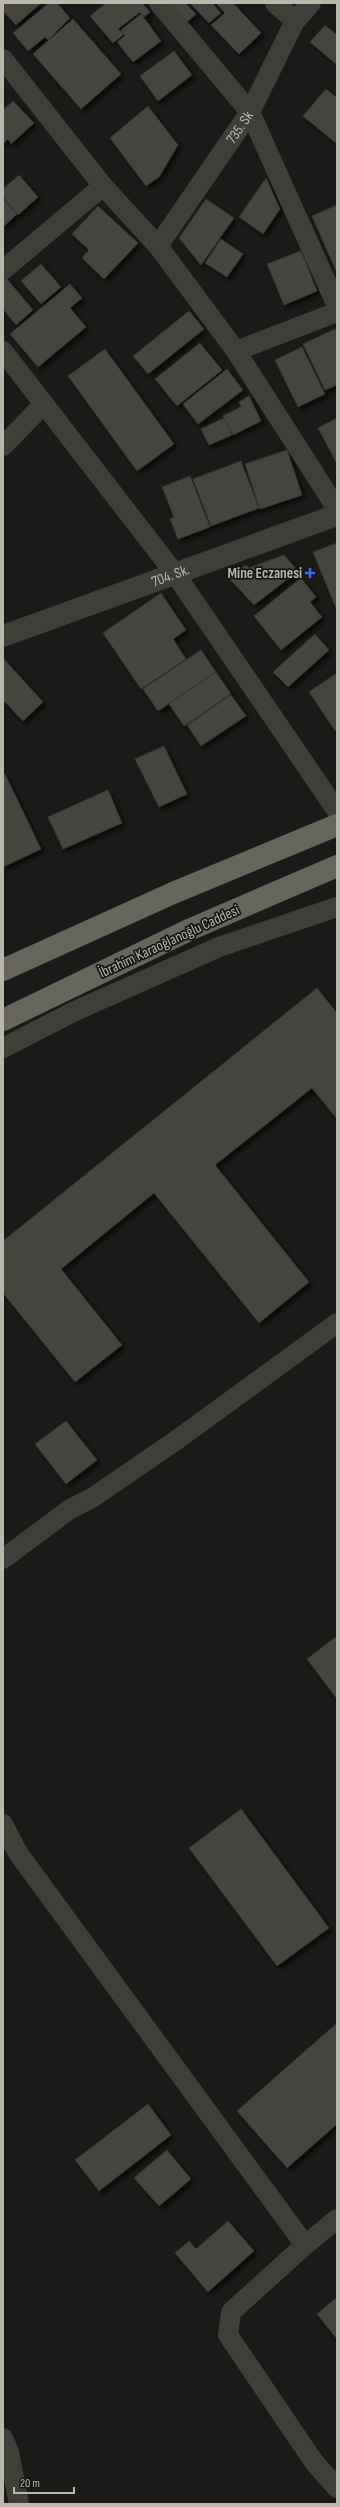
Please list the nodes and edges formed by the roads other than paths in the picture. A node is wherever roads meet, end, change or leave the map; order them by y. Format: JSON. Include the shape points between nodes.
{"nodes":[{"id":1,"x":159,"y":3,"type":"edge"},
{"id":2,"x":275,"y":3,"type":"edge"},
{"id":3,"x":311,"y":3,"type":"edge"},
{"id":4,"x":294,"y":21,"type":"junction"},
{"id":5,"x":3,"y":59,"type":"edge"},
{"id":6,"x":250,"y":112,"type":"junction"},
{"id":7,"x":103,"y":186,"type":"junction"},
{"id":8,"x":158,"y":246,"type":"junction"},
{"id":9,"x":3,"y":270,"type":"edge"},
{"id":10,"x":337,"y":306,"type":"edge"},
{"id":11,"x":337,"y":312,"type":"edge"},
{"id":12,"x":3,"y":351,"type":"edge"},
{"id":13,"x":236,"y":351,"type":"junction"},
{"id":14,"x":44,"y":404,"type":"junction"},
{"id":15,"x":3,"y":446,"type":"edge"},
{"id":16,"x":337,"y":509,"type":"edge"},
{"id":17,"x":337,"y":515,"type":"edge"},
{"id":18,"x":176,"y":575,"type":"junction"},
{"id":19,"x":3,"y":636,"type":"edge"},
{"id":20,"x":337,"y":811,"type":"edge"},
{"id":21,"x":337,"y":825,"type":"edge"},
{"id":22,"x":337,"y":866,"type":"edge"},
{"id":23,"x":337,"y":907,"type":"edge"},
{"id":24,"x":3,"y":970,"type":"edge"},
{"id":25,"x":3,"y":1020,"type":"edge"},
{"id":26,"x":3,"y":1048,"type":"edge"},
{"id":27,"x":337,"y":1323,"type":"edge"},
{"id":28,"x":3,"y":1558,"type":"edge"},
{"id":29,"x":3,"y":1824,"type":"edge"},
{"id":30,"x":337,"y":2219,"type":"edge"},
{"id":31,"x":305,"y":2245,"type":"junction"},
{"id":32,"x":3,"y":2438,"type":"edge"},
{"id":33,"x":337,"y":2488,"type":"edge"},
{"id":34,"x":19,"y":2504,"type":"edge"}],
"edges":[{"from":1,"to":6,"type":"street"},
{"from":2,"to":4,"type":"street"},
{"from":3,"to":4,"type":"street","name":"735. Sk"},
{"from":4,"to":6,"type":"street","name":"735. Sk"},
{"from":5,"to":7,"type":"street"},
{"from":6,"to":8,"type":"street","name":"735. Sk"},
{"from":6,"to":10,"type":"street"},
{"from":7,"to":8,"type":"street"},
{"from":7,"to":9,"type":"street"},
{"from":8,"to":13,"type":"street"},
{"from":11,"to":13,"type":"street"},
{"from":12,"to":14,"type":"street"},
{"from":13,"to":16,"type":"street"},
{"from":14,"to":15,"type":"street"},
{"from":14,"to":18,"type":"street"},
{"from":17,"to":18,"type":"street","name":"704. Sk."},
{"from":18,"to":19,"type":"street","name":"704. Sk."},
{"from":18,"to":20,"type":"street"},
{"from":21,"to":24,"type":"highway","via":[[173,893]]},
{"from":22,"to":25,"type":"highway","name":"İbrahim Karaoğlanoğlu Caddesi","via":[[191,929]]},
{"from":23,"to":26,"type":"street","via":[[219,947],[73,1012]]},
{"from":27,"to":28,"type":"street","via":[[178,1439],[92,1498],[70,1509]]},
{"from":29,"to":31,"type":"street","via":[[18,1853]]},
{"from":30,"to":31,"type":"street"},
{"from":31,"to":33,"type":"street","via":[[231,2312],[228,2335],[314,2462]]},
{"from":32,"to":34,"type":"street","via":[[9,2452]]}]}
